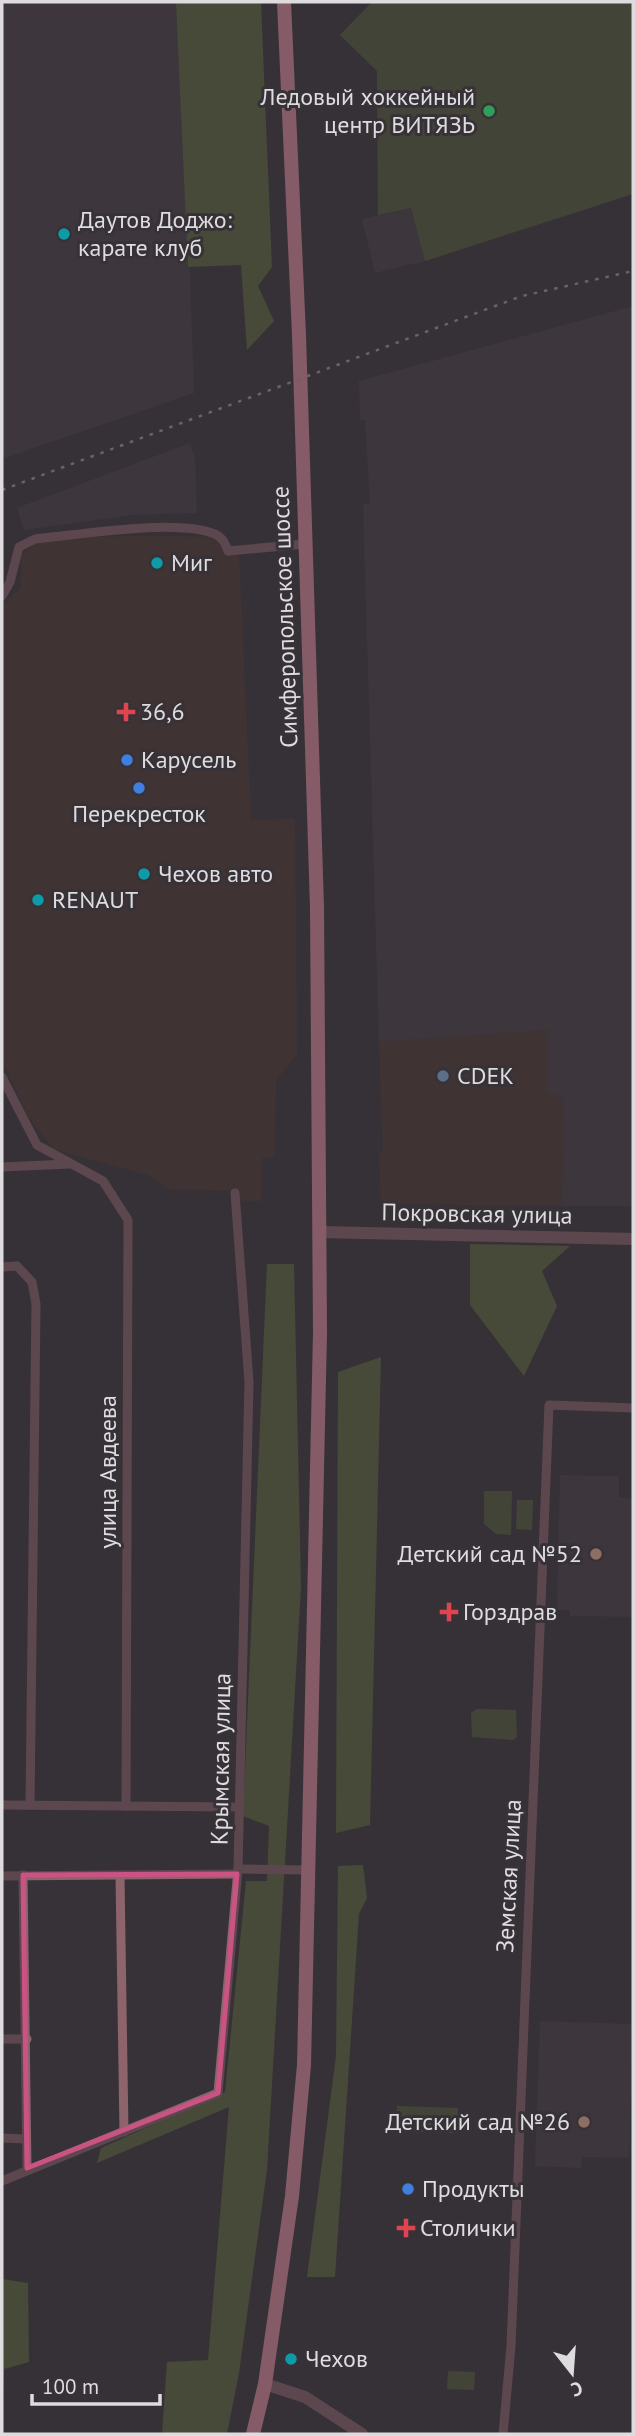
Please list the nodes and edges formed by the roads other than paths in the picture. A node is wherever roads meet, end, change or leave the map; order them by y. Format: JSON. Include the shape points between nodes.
{"nodes":[{"id":1,"x":284,"y":2,"type":"edge"},
{"id":2,"x":304,"y":544,"type":"junction"},
{"id":3,"x":2,"y":596,"type":"edge"},
{"id":4,"x":2,"y":1077,"type":"edge"},
{"id":5,"x":71,"y":1164,"type":"junction"},
{"id":6,"x":2,"y":1167,"type":"edge"},
{"id":7,"x":235,"y":1193,"type":"dead end"},
{"id":8,"x":321,"y":1232,"type":"junction"},
{"id":9,"x":633,"y":1239,"type":"edge"},
{"id":10,"x":2,"y":1267,"type":"edge"},
{"id":11,"x":633,"y":1408,"type":"edge"},
{"id":12,"x":2,"y":1805,"type":"edge"},
{"id":13,"x":30,"y":1805,"type":"junction"},
{"id":14,"x":126,"y":1806,"type":"junction"},
{"id":15,"x":238,"y":1807,"type":"junction"},
{"id":16,"x":310,"y":1870,"type":"junction"},
{"id":17,"x":237,"y":1871,"type":"junction"},
{"id":18,"x":23,"y":1875,"type":"junction"},
{"id":19,"x":2,"y":1876,"type":"edge"},
{"id":20,"x":120,"y":1876,"type":"junction"},
{"id":21,"x":2,"y":2039,"type":"edge"},
{"id":22,"x":27,"y":2039,"type":"junction"},
{"id":23,"x":124,"y":2132,"type":"junction"},
{"id":24,"x":2,"y":2138,"type":"edge"},
{"id":25,"x":25,"y":2139,"type":"junction"},
{"id":26,"x":27,"y":2168,"type":"junction"},
{"id":27,"x":2,"y":2181,"type":"edge"},
{"id":28,"x":265,"y":2384,"type":"junction"},
{"id":29,"x":253,"y":2434,"type":"edge"},
{"id":30,"x":362,"y":2434,"type":"edge"},
{"id":31,"x":503,"y":2434,"type":"edge"}],
"edges":[{"from":1,"to":2,"type":"main road","name":"Симферопольское шоссе"},
{"from":2,"to":3,"type":"street","via":[[228,551],[213,533],[187,529],[35,538],[19,547]]},
{"from":2,"to":8,"type":"main road","name":"Симферопольское шоссе","via":[[317,907]]},
{"from":4,"to":5,"type":"street","name":"улица Авдеева","via":[[37,1146]]},
{"from":5,"to":6,"type":"street"},
{"from":5,"to":14,"type":"street","name":"улица Авдеева","via":[[103,1181],[128,1220]]},
{"from":7,"to":15,"type":"street","name":"Крымская улица","via":[[249,1382]]},
{"from":8,"to":9,"type":"street","name":"Покровская улица"},
{"from":8,"to":16,"type":"main road","name":"Симферопольское шоссе"},
{"from":10,"to":13,"type":"street","via":[[17,1266],[32,1282],[36,1304]]},
{"from":11,"to":31,"type":"street","name":"Земская улица","via":[[549,1405]]},
{"from":12,"to":13,"type":"street"},
{"from":13,"to":14,"type":"street"},
{"from":14,"to":15,"type":"street"},
{"from":15,"to":17,"type":"street","name":"Крымская улица"},
{"from":16,"to":17,"type":"street"},
{"from":16,"to":28,"type":"main road","name":"Симферопольское шоссе","via":[[304,2065],[292,2196]]},
{"from":17,"to":20,"type":"street"},
{"from":17,"to":23,"type":"street","name":"Крымская улица","via":[[218,2093]]},
{"from":18,"to":19,"type":"street"},
{"from":18,"to":20,"type":"street"},
{"from":18,"to":22,"type":"street"},
{"from":20,"to":23,"type":"street"},
{"from":21,"to":22,"type":"street"},
{"from":22,"to":25,"type":"street"},
{"from":23,"to":26,"type":"street","name":"Крымская улица"},
{"from":24,"to":25,"type":"street"},
{"from":25,"to":26,"type":"street"},
{"from":26,"to":27,"type":"street","name":"Крымская улица"},
{"from":28,"to":29,"type":"main road","name":"Симферопольское шоссе"},
{"from":28,"to":30,"type":"street","via":[[305,2397]]}]}
